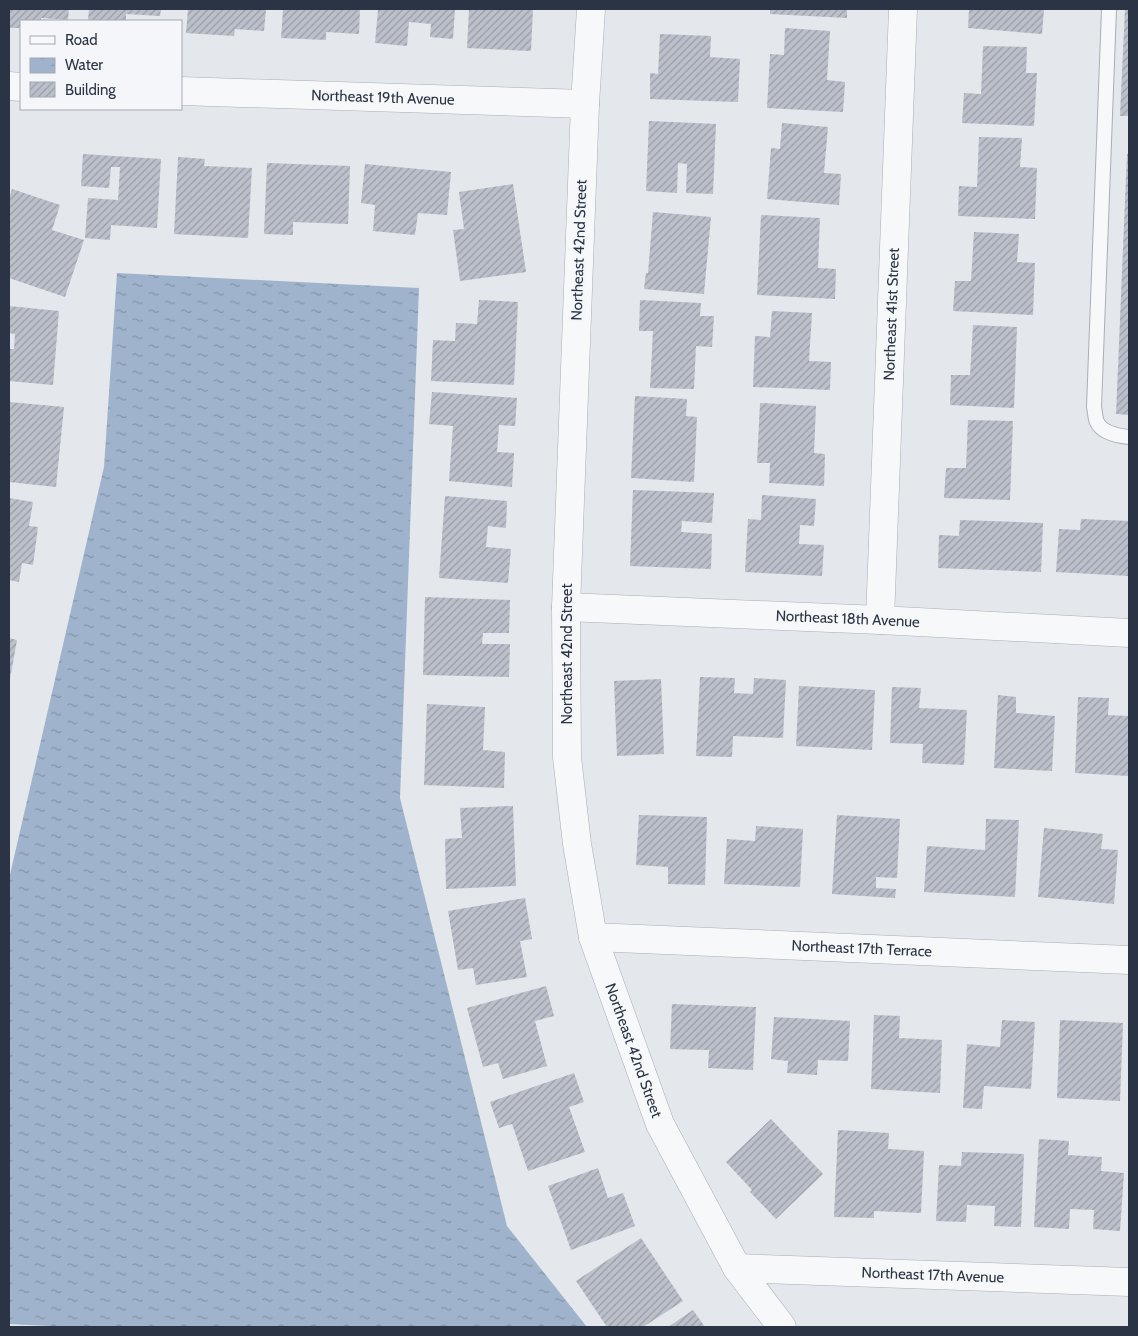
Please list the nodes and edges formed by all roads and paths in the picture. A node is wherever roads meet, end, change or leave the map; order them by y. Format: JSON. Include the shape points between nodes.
{"nodes":[{"id":1,"x":590,"y":9,"type":"edge"},
{"id":2,"x":903,"y":9,"type":"edge"},
{"id":3,"x":1109,"y":9,"type":"edge"},
{"id":4,"x":182,"y":91,"type":"edge"},
{"id":5,"x":585,"y":104,"type":"junction"},
{"id":6,"x":1129,"y":437,"type":"edge"},
{"id":7,"x":566,"y":607,"type":"junction"},
{"id":8,"x":880,"y":620,"type":"junction"},
{"id":9,"x":1129,"y":633,"type":"edge"},
{"id":10,"x":593,"y":937,"type":"junction"},
{"id":11,"x":1129,"y":960,"type":"edge"},
{"id":12,"x":737,"y":1268,"type":"junction"},
{"id":13,"x":1129,"y":1282,"type":"edge"},
{"id":14,"x":782,"y":1327,"type":"edge"}],
"edges":[{"from":1,"to":5,"type":"street","name":"Northeast 42nd Street"},
{"from":2,"to":8,"type":"street","name":"Northeast 41st Street"},
{"from":3,"to":6,"type":"lane","via":[[1094,407],[1097,423],[1106,431]]},
{"from":4,"to":5,"type":"street","name":"Northeast 19th Avenue"},
{"from":5,"to":7,"type":"street","name":"Northeast 42nd Street"},
{"from":7,"to":8,"type":"street","name":"Northeast 18th Avenue"},
{"from":7,"to":10,"type":"street","name":"Northeast 42nd Street","via":[[566,757]]},
{"from":8,"to":9,"type":"street","name":"Northeast 18th Avenue"},
{"from":10,"to":11,"type":"street","name":"Northeast 17th Terrace"},
{"from":10,"to":12,"type":"street","name":"Northeast 42nd Street","via":[[660,1124]]},
{"from":12,"to":13,"type":"street","name":"Northeast 17th Avenue"},
{"from":12,"to":14,"type":"street","name":"Northeast 42nd Street"}]}
